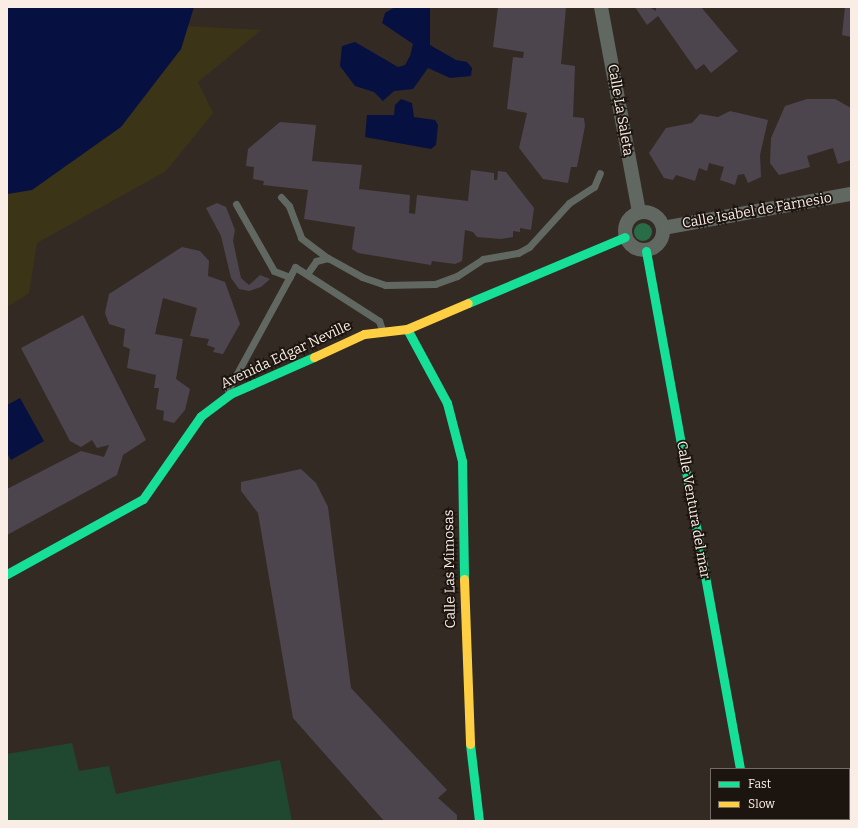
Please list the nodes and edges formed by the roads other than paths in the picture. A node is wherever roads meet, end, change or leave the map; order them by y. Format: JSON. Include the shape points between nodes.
{"nodes":[{"id":1,"x":601,"y":7,"type":"edge"},
{"id":2,"x":600,"y":173,"type":"dead end"},
{"id":3,"x":851,"y":194,"type":"edge"},
{"id":4,"x":281,"y":197,"type":"dead end"},
{"id":5,"x":236,"y":204,"type":"dead end"},
{"id":6,"x":638,"y":212,"type":"junction"},
{"id":7,"x":663,"y":228,"type":"junction"},
{"id":8,"x":625,"y":238,"type":"junction"},
{"id":9,"x":646,"y":251,"type":"junction"},
{"id":10,"x":328,"y":258,"type":"junction"},
{"id":11,"x":307,"y":274,"type":"junction"},
{"id":12,"x":290,"y":277,"type":"junction"},
{"id":13,"x":407,"y":329,"type":"junction"},
{"id":14,"x":384,"y":332,"type":"junction"},
{"id":15,"x":230,"y":394,"type":"junction"},
{"id":16,"x":7,"y":574,"type":"edge"},
{"id":17,"x":740,"y":768,"type":"edge"},
{"id":18,"x":479,"y":821,"type":"edge"}],
"edges":[{"from":1,"to":6,"type":"street","name":"Calle La Saleta"},
{"from":2,"to":10,"type":"lane","via":[[594,187],[569,203],[529,247],[518,253],[483,259],[457,276],[435,284],[385,285],[362,277]]},
{"from":3,"to":7,"type":"street","name":"Calle Isabel de Farnesio"},
{"from":4,"to":10,"type":"lane","via":[[289,206],[302,238]]},
{"from":5,"to":12,"type":"lane","via":[[274,271]]},
{"from":6,"to":7,"type":"street","via":[[657,217]]},
{"from":6,"to":8,"type":"street","via":[[628,220]]},
{"from":7,"to":9,"type":"street","via":[[657,246]]},
{"from":8,"to":9,"type":"street","via":[[635,249]]},
{"from":8,"to":13,"type":"street","name":"Avenida Edgar Neville"},
{"from":9,"to":17,"type":"street","name":"Calle Ventura del mar"},
{"from":10,"to":11,"type":"lane","via":[[316,261]]},
{"from":11,"to":12,"type":"lane","via":[[295,267]]},
{"from":11,"to":14,"type":"lane","via":[[379,321]]},
{"from":12,"to":15,"type":"lane","via":[[228,390]]},
{"from":13,"to":14,"type":"street","name":"Avenida Edgar Neville"},
{"from":13,"to":18,"type":"street","name":"Calle Las Mimosas","via":[[447,403],[462,461],[468,721]]},
{"from":14,"to":15,"type":"street","name":"Avenida Edgar Neville","via":[[364,334]]},
{"from":15,"to":16,"type":"street","name":"Avenida Edgar Neville","via":[[197,421],[143,499],[126,511]]}]}
